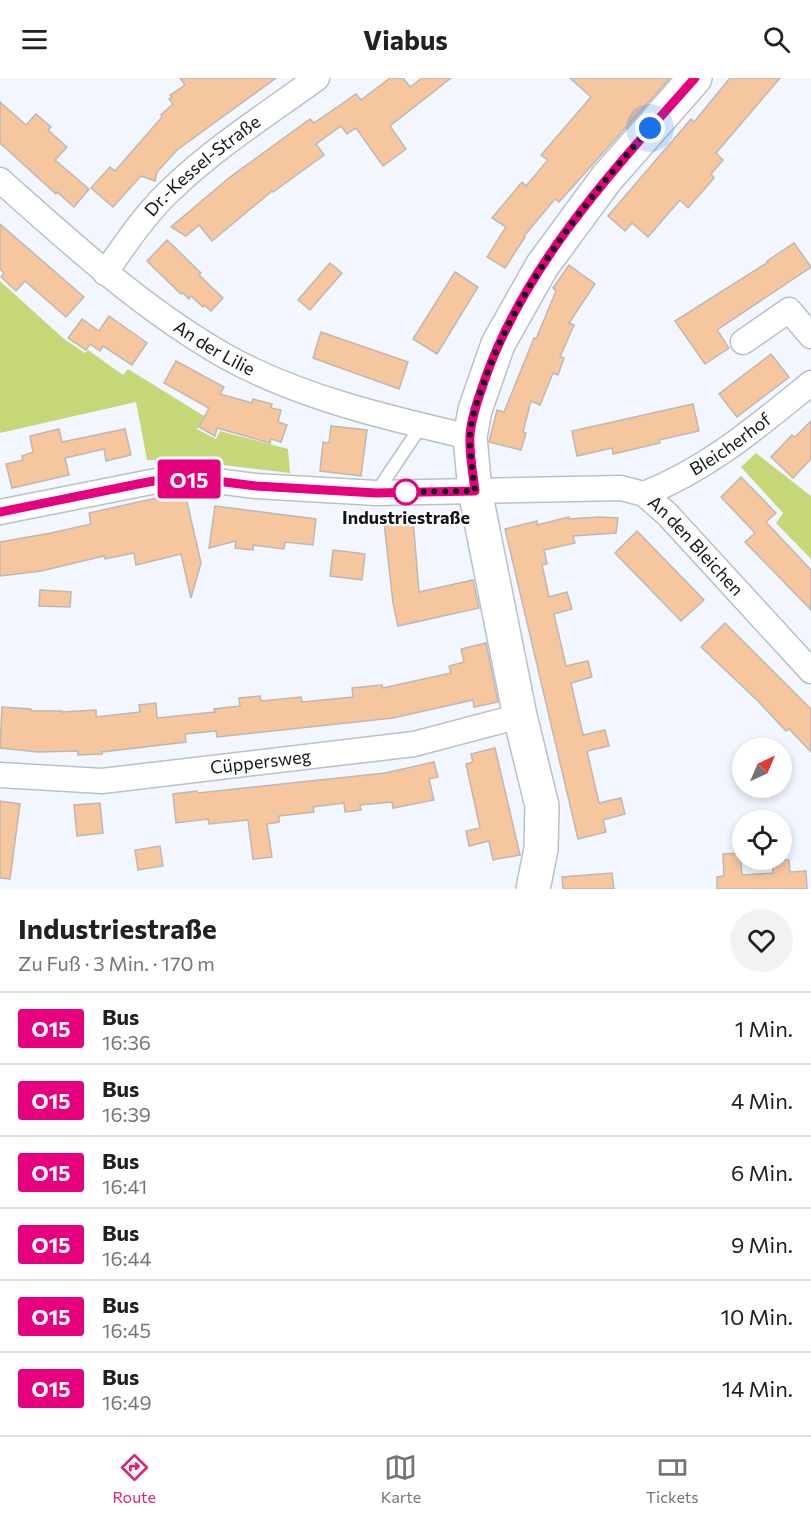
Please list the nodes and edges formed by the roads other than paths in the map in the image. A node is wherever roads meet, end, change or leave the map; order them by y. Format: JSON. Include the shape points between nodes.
{"nodes":[{"id":1,"x":316,"y":78,"type":"edge"},
{"id":2,"x":694,"y":78,"type":"edge"},
{"id":3,"x":0,"y":180,"type":"edge"},
{"id":4,"x":105,"y":273,"type":"junction"},
{"id":5,"x":811,"y":336,"type":"edge"},
{"id":6,"x":743,"y":342,"type":"dead end"},
{"id":7,"x":811,"y":383,"type":"edge"},
{"id":8,"x":421,"y":426,"type":"junction"},
{"id":9,"x":470,"y":437,"type":"junction"},
{"id":10,"x":475,"y":491,"type":"junction"},
{"id":11,"x":376,"y":493,"type":"junction"},
{"id":12,"x":644,"y":494,"type":"junction"},
{"id":13,"x":0,"y":512,"type":"edge"},
{"id":14,"x":811,"y":671,"type":"edge"},
{"id":15,"x":520,"y":716,"type":"junction"},
{"id":16,"x":0,"y":775,"type":"edge"},
{"id":17,"x":533,"y":889,"type":"edge"}],
"edges":[{"from":1,"to":4,"type":"street","name":"Dr.-Kessel-Straße","via":[[172,187]]},
{"from":2,"to":9,"type":"street","via":[[606,179],[542,266],[498,344]]},
{"from":3,"to":4,"type":"street","name":"An der Lilie"},
{"from":4,"to":8,"type":"street","name":"An der Lilie","via":[[225,356],[274,379],[355,408]]},
{"from":5,"to":6,"type":"street","via":[[789,310]]},
{"from":7,"to":12,"type":"street","name":"Bleicherhof","via":[[732,447],[692,472]]},
{"from":8,"to":9,"type":"street","name":"An der Lilie"},
{"from":8,"to":11,"type":"lane"},
{"from":9,"to":10,"type":"street"},
{"from":10,"to":11,"type":"street","name":"An den Bleichen"},
{"from":10,"to":12,"type":"street","name":"An den Bleichen","via":[[621,488]]},
{"from":10,"to":15,"type":"street"},
{"from":11,"to":13,"type":"street","name":"An den Bleichen","via":[[171,478]]},
{"from":12,"to":14,"type":"street","name":"An den Bleichen","via":[[667,514]]},
{"from":15,"to":16,"type":"street","name":"Cüppersweg","via":[[414,744],[102,781]]},
{"from":15,"to":17,"type":"street","via":[[542,806],[541,849]]}]}
